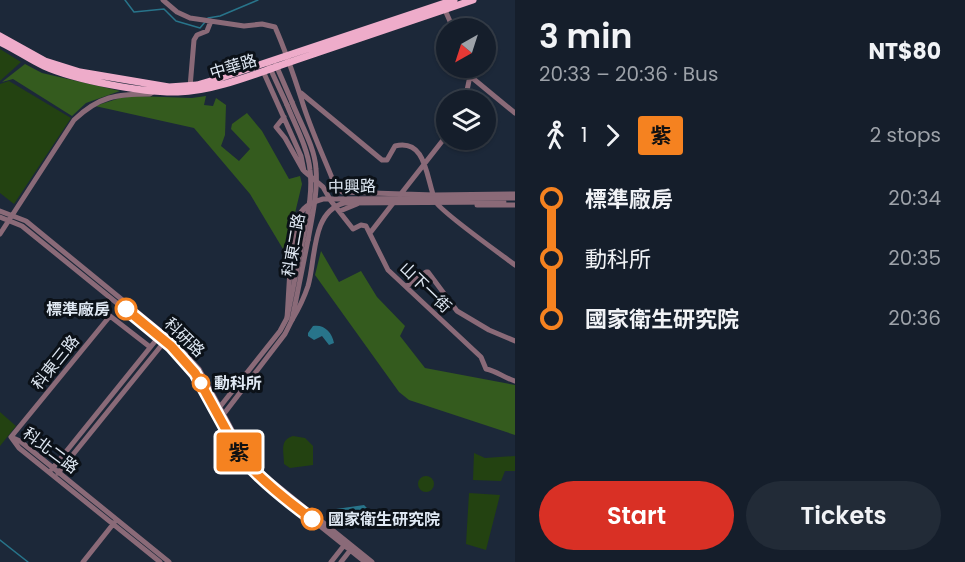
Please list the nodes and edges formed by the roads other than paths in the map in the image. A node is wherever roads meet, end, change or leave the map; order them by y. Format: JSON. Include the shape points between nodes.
{"nodes":[{"id":1,"x":163,"y":0,"type":"edge"},
{"id":2,"x":454,"y":0,"type":"edge"},
{"id":3,"x":469,"y":1,"type":"edge"},
{"id":4,"x":444,"y":7,"type":"junction"},
{"id":5,"x":449,"y":18,"type":"edge"},
{"id":6,"x":207,"y":21,"type":"junction"},
{"id":7,"x":0,"y":36,"type":"edge"},
{"id":8,"x":0,"y":42,"type":"edge"},
{"id":9,"x":289,"y":59,"type":"junction"},
{"id":10,"x":269,"y":66,"type":"junction"},
{"id":11,"x":472,"y":78,"type":"edge"},
{"id":12,"x":155,"y":88,"type":"junction"},
{"id":13,"x":189,"y":88,"type":"junction"},
{"id":14,"x":300,"y":93,"type":"junction"},
{"id":15,"x":515,"y":113,"type":"edge"},
{"id":16,"x":284,"y":117,"type":"junction"},
{"id":17,"x":436,"y":148,"type":"edge"},
{"id":18,"x":424,"y":163,"type":"junction"},
{"id":19,"x":304,"y":171,"type":"junction"},
{"id":20,"x":335,"y":184,"type":"junction"},
{"id":21,"x":323,"y":187,"type":"junction"},
{"id":22,"x":401,"y":193,"type":"junction"},
{"id":23,"x":434,"y":195,"type":"junction"},
{"id":24,"x":515,"y":200,"type":"edge"},
{"id":25,"x":355,"y":204,"type":"junction"},
{"id":26,"x":393,"y":204,"type":"junction"},
{"id":27,"x":334,"y":205,"type":"junction"},
{"id":28,"x":438,"y":205,"type":"junction"},
{"id":29,"x":340,"y":211,"type":"junction"},
{"id":30,"x":0,"y":212,"type":"edge"},
{"id":31,"x":7,"y":218,"type":"edge"},
{"id":32,"x":0,"y":230,"type":"edge"},
{"id":33,"x":370,"y":233,"type":"junction"},
{"id":34,"x":0,"y":234,"type":"edge"},
{"id":35,"x":515,"y":265,"type":"edge"},
{"id":36,"x":407,"y":286,"type":"junction"},
{"id":37,"x":289,"y":319,"type":"junction"},
{"id":38,"x":161,"y":334,"type":"junction"},
{"id":39,"x":166,"y":339,"type":"junction"},
{"id":40,"x":515,"y":341,"type":"edge"},
{"id":41,"x":150,"y":347,"type":"junction"},
{"id":42,"x":254,"y":371,"type":"junction"},
{"id":43,"x":515,"y":381,"type":"edge"},
{"id":44,"x":218,"y":410,"type":"junction"},
{"id":45,"x":222,"y":417,"type":"junction"},
{"id":46,"x":11,"y":437,"type":"joint"},
{"id":47,"x":51,"y":470,"type":"junction"},
{"id":48,"x":56,"y":475,"type":"junction"},
{"id":49,"x":115,"y":522,"type":"junction"},
{"id":50,"x":346,"y":543,"type":"junction"},
{"id":51,"x":352,"y":549,"type":"junction"},
{"id":52,"x":83,"y":562,"type":"edge"},
{"id":53,"x":160,"y":562,"type":"edge"},
{"id":54,"x":169,"y":562,"type":"edge"},
{"id":55,"x":331,"y":562,"type":"edge"},
{"id":56,"x":341,"y":562,"type":"edge"},
{"id":57,"x":365,"y":562,"type":"edge"},
{"id":58,"x":372,"y":562,"type":"edge"}],
"edges":[{"from":1,"to":6,"type":"street","via":[[183,15]]},
{"from":2,"to":4,"type":"main road","name":"中華路"},
{"from":3,"to":4,"type":"main road","name":"中華路"},
{"from":4,"to":5,"type":"street"},
{"from":4,"to":9,"type":"main road","name":"中華路"},
{"from":6,"to":9,"type":"street","name":"中興路","via":[[275,27]]},
{"from":6,"to":13,"type":"street","via":[[207,31],[194,40]]},
{"from":7,"to":12,"type":"main road","name":"中華路","via":[[65,69]]},
{"from":8,"to":12,"type":"main road","name":"中華路","via":[[64,73]]},
{"from":9,"to":10,"type":"main road","name":"中華路"},
{"from":9,"to":14,"type":"street","name":"中興路"},
{"from":10,"to":13,"type":"main road","name":"中華路"},
{"from":10,"to":16,"type":"street"},
{"from":10,"to":37,"type":"street","name":"科東二路","bridge":true,"via":[[313,155],[316,169],[315,203]]},
{"from":11,"to":15,"type":"street"},
{"from":12,"to":13,"type":"main road","name":"中華路"},
{"from":12,"to":31,"type":"street","via":[[150,94],[123,94],[90,105],[74,120]]},
{"from":14,"to":18,"type":"street","via":[[382,159],[387,160],[395,146],[403,144],[416,149]]},
{"from":14,"to":20,"type":"street","name":"中興路"},
{"from":16,"to":19,"type":"street"},
{"from":16,"to":19,"type":"street","via":[[276,127]]},
{"from":17,"to":18,"type":"street"},
{"from":18,"to":22,"type":"street"},
{"from":18,"to":23,"type":"street"},
{"from":19,"to":21,"type":"street"},
{"from":20,"to":21,"type":"street"},
{"from":20,"to":22,"type":"street","name":"中興路","via":[[342,192]]},
{"from":20,"to":27,"type":"street"},
{"from":21,"to":27,"type":"street"},
{"from":22,"to":23,"type":"street","name":"中興路"},
{"from":22,"to":26,"type":"street"},
{"from":23,"to":24,"type":"street","name":"中興路"},
{"from":23,"to":28,"type":"street"},
{"from":24,"to":28,"type":"street","name":"中興路"},
{"from":24,"to":37,"type":"street","name":"中興路","bridge":true,"via":[[334,206],[320,228],[308,286],[299,308]]},
{"from":24,"to":37,"type":"street","name":"中興路","bridge":true,"via":[[313,202],[304,208],[297,223]]},
{"from":25,"to":26,"type":"street","name":"中興路"},
{"from":25,"to":27,"type":"street","name":"中興路"},
{"from":25,"to":29,"type":"street","name":"中興路"},
{"from":26,"to":28,"type":"street","name":"中興路"},
{"from":26,"to":33,"type":"street"},
{"from":27,"to":29,"type":"street"},
{"from":28,"to":35,"type":"street"},
{"from":29,"to":33,"type":"street","via":[[353,229],[364,225]]},
{"from":30,"to":31,"type":"street","name":"科研路"},
{"from":31,"to":32,"type":"street"},
{"from":31,"to":34,"type":"street"},
{"from":31,"to":38,"type":"street","name":"科研路"},
{"from":33,"to":36,"type":"street","name":"山下一街","via":[[388,270]]},
{"from":36,"to":40,"type":"street","via":[[430,273],[457,311]]},
{"from":36,"to":43,"type":"street","name":"山下一街","via":[[482,357],[486,369]]},
{"from":37,"to":42,"type":"street","name":"科東二路"},
{"from":38,"to":39,"type":"street","name":"科研路"},
{"from":38,"to":41,"type":"street"},
{"from":39,"to":44,"type":"street","name":"科研路","via":[[199,369]]},
{"from":39,"to":48,"type":"street"},
{"from":41,"to":46,"type":"street","name":"科東三路","via":[[110,316]]},
{"from":41,"to":47,"type":"street"},
{"from":42,"to":44,"type":"street","name":"科東二路"},
{"from":42,"to":45,"type":"street","name":"科東二路"},
{"from":44,"to":45,"type":"street","name":"科研路"},
{"from":45,"to":50,"type":"street","name":"科研路","via":[[241,457],[260,478]]},
{"from":46,"to":47,"type":"street","name":"科北二路"},
{"from":47,"to":48,"type":"street","name":"科北二路"},
{"from":48,"to":49,"type":"street","name":"科北二路"},
{"from":49,"to":52,"type":"street"},
{"from":49,"to":53,"type":"street","name":"科北二路"},
{"from":49,"to":54,"type":"street","name":"科北二路"},
{"from":50,"to":51,"type":"street","name":"科研路"},
{"from":50,"to":55,"type":"street"},
{"from":51,"to":56,"type":"street"},
{"from":51,"to":57,"type":"street","name":"科研路"},
{"from":51,"to":58,"type":"street","name":"科研路"}]}
